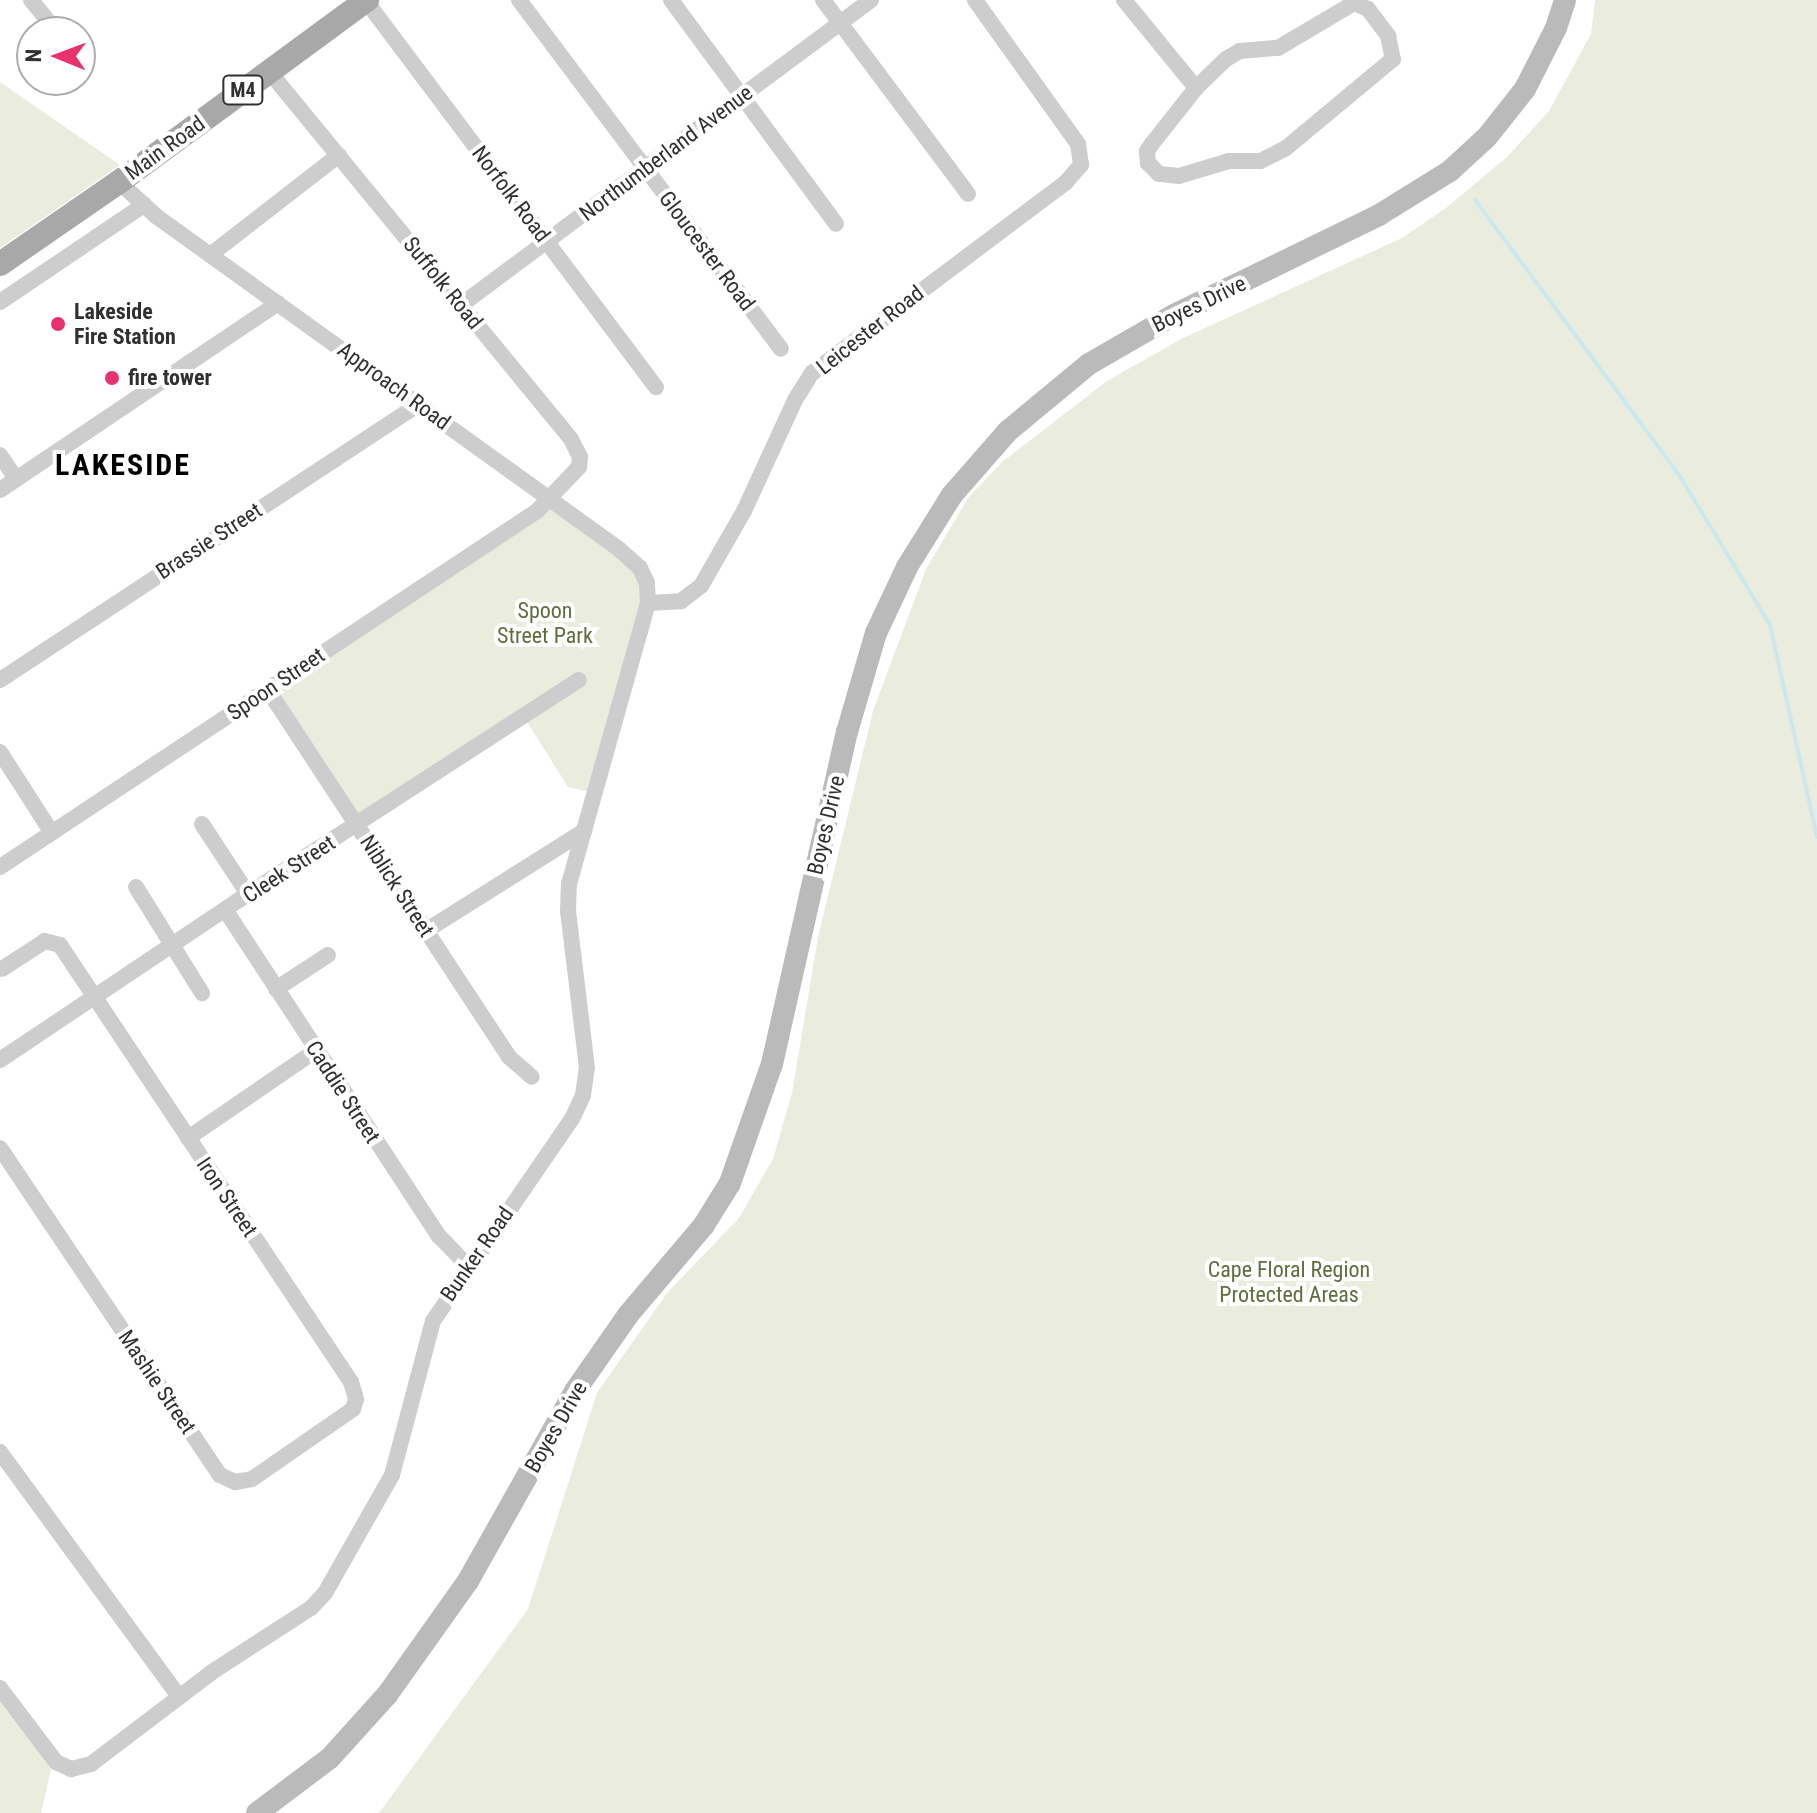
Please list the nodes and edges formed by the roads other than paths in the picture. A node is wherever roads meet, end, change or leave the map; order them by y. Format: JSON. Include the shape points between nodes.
{"nodes":[{"id":1,"x":31,"y":0,"type":"edge"},
{"id":2,"x":366,"y":0,"type":"edge"},
{"id":3,"x":519,"y":0,"type":"edge"},
{"id":4,"x":671,"y":0,"type":"edge"},
{"id":5,"x":823,"y":0,"type":"edge"},
{"id":6,"x":871,"y":0,"type":"edge"},
{"id":7,"x":975,"y":0,"type":"edge"},
{"id":8,"x":1565,"y":0,"type":"edge"},
{"id":9,"x":1131,"y":2,"type":"edge"},
{"id":10,"x":44,"y":16,"type":"edge"},
{"id":11,"x":840,"y":23,"type":"junction"},
{"id":12,"x":269,"y":71,"type":"junction"},
{"id":13,"x":1196,"y":88,"type":"junction"},
{"id":14,"x":741,"y":96,"type":"junction"},
{"id":15,"x":339,"y":155,"type":"junction"},
{"id":16,"x":644,"y":169,"type":"junction"},
{"id":17,"x":119,"y":182,"type":"junction"},
{"id":18,"x":968,"y":194,"type":"dead end"},
{"id":19,"x":144,"y":205,"type":"junction"},
{"id":20,"x":836,"y":224,"type":"dead end"},
{"id":21,"x":546,"y":242,"type":"junction"},
{"id":22,"x":25,"y":247,"type":"junction"},
{"id":23,"x":210,"y":255,"type":"junction"},
{"id":24,"x":0,"y":264,"type":"edge"},
{"id":25,"x":43,"y":273,"type":"junction"},
{"id":26,"x":0,"y":302,"type":"edge"},
{"id":27,"x":278,"y":303,"type":"junction"},
{"id":28,"x":461,"y":305,"type":"junction"},
{"id":29,"x":781,"y":349,"type":"dead end"},
{"id":30,"x":656,"y":387,"type":"dead end"},
{"id":31,"x":419,"y":404,"type":"junction"},
{"id":32,"x":0,"y":455,"type":"edge"},
{"id":33,"x":16,"y":479,"type":"junction"},
{"id":34,"x":0,"y":490,"type":"edge"},
{"id":35,"x":549,"y":497,"type":"junction"},
{"id":36,"x":648,"y":603,"type":"junction"},
{"id":37,"x":0,"y":680,"type":"edge"},
{"id":38,"x":579,"y":680,"type":"dead end"},
{"id":39,"x":268,"y":690,"type":"junction"},
{"id":40,"x":0,"y":752,"type":"edge"},
{"id":41,"x":202,"y":824,"type":"dead end"},
{"id":42,"x":357,"y":824,"type":"junction"},
{"id":43,"x":584,"y":831,"type":"junction"},
{"id":44,"x":52,"y":833,"type":"junction"},
{"id":45,"x":0,"y":867,"type":"edge"},
{"id":46,"x":136,"y":887,"type":"dead end"},
{"id":47,"x":248,"y":894,"type":"junction"},
{"id":48,"x":226,"y":911,"type":"junction"},
{"id":49,"x":427,"y":930,"type":"junction"},
{"id":50,"x":172,"y":945,"type":"junction"},
{"id":51,"x":328,"y":955,"type":"dead end"},
{"id":52,"x":2,"y":969,"type":"dead end"},
{"id":53,"x":276,"y":989,"type":"junction"},
{"id":54,"x":202,"y":993,"type":"dead end"},
{"id":55,"x":95,"y":996,"type":"junction"},
{"id":56,"x":315,"y":1051,"type":"junction"},
{"id":57,"x":0,"y":1060,"type":"edge"},
{"id":58,"x":532,"y":1077,"type":"dead end"},
{"id":59,"x":188,"y":1138,"type":"junction"},
{"id":60,"x":0,"y":1148,"type":"edge"},
{"id":61,"x":468,"y":1266,"type":"junction"},
{"id":62,"x":356,"y":1399,"type":"joint"},
{"id":63,"x":0,"y":1452,"type":"edge"},
{"id":64,"x":0,"y":1688,"type":"edge"},
{"id":65,"x":179,"y":1697,"type":"junction"},
{"id":66,"x":257,"y":1813,"type":"edge"}],
"edges":[{"from":1,"to":10,"type":"street"},
{"from":2,"to":12,"type":"main road","name":"Main Road","number":"M4"},
{"from":2,"to":21,"type":"street","name":"Norfolk Road"},
{"from":3,"to":16,"type":"street","name":"Gloucester Road"},
{"from":4,"to":14,"type":"street"},
{"from":5,"to":11,"type":"street"},
{"from":6,"to":11,"type":"street","name":"Northumberland Avenue"},
{"from":7,"to":36,"type":"street","name":"Leicester Road","via":[[1078,144],[1082,159],[1076,173],[812,373],[701,586],[681,601]]},
{"from":8,"to":66,"type":"main road","name":"Boyes Drive","via":[[1525,89],[1487,137],[1450,171],[1379,215],[1174,315],[1089,364],[1008,431],[952,495],[907,567],[876,633],[847,732],[772,1064],[730,1183],[704,1225],[628,1315],[575,1391],[468,1581],[387,1695],[330,1758]]},
{"from":9,"to":13,"type":"street"},
{"from":11,"to":14,"type":"street","name":"Northumberland Avenue"},
{"from":11,"to":18,"type":"street"},
{"from":12,"to":15,"type":"street","name":"Suffolk Road"},
{"from":12,"to":17,"type":"main road","name":"Main Road","number":"M4"},
{"from":13,"to":13,"type":"street","via":[[1147,151],[1148,163],[1159,174],[1179,176],[1229,161],[1275,156],[1390,64],[1394,51],[1368,9],[1354,3],[1278,48],[1233,54]]},
{"from":14,"to":16,"type":"street","name":"Northumberland Avenue"},
{"from":14,"to":20,"type":"street"},
{"from":15,"to":23,"type":"street"},
{"from":15,"to":28,"type":"street","name":"Suffolk Road"},
{"from":16,"to":21,"type":"street","name":"Northumberland Avenue"},
{"from":16,"to":29,"type":"street","name":"Gloucester Road"},
{"from":17,"to":19,"type":"street","name":"Approach Road"},
{"from":17,"to":22,"type":"main road","name":"Main Road","number":"M4"},
{"from":19,"to":23,"type":"street","name":"Approach Road"},
{"from":19,"to":25,"type":"street"},
{"from":21,"to":28,"type":"street","name":"Northumberland Avenue"},
{"from":21,"to":30,"type":"street","name":"Norfolk Road"},
{"from":22,"to":24,"type":"main road","name":"Main Road","number":"M4"},
{"from":22,"to":25,"type":"street"},
{"from":23,"to":27,"type":"street","name":"Approach Road"},
{"from":25,"to":26,"type":"street"},
{"from":27,"to":31,"type":"street","name":"Approach Road"},
{"from":27,"to":33,"type":"street"},
{"from":28,"to":35,"type":"street","name":"Suffolk Road","via":[[577,448],[579,467]]},
{"from":31,"to":35,"type":"street","name":"Approach Road"},
{"from":31,"to":37,"type":"street","name":"Brassie Street"},
{"from":32,"to":33,"type":"street"},
{"from":33,"to":34,"type":"street"},
{"from":35,"to":36,"type":"street","name":"Approach Road","via":[[636,563],[647,583]]},
{"from":35,"to":39,"type":"street","name":"Spoon Street","via":[[537,511]]},
{"from":36,"to":43,"type":"street","name":"Bunker Road"},
{"from":38,"to":42,"type":"street","name":"Cleek Street"},
{"from":39,"to":42,"type":"street","name":"Niblick Street"},
{"from":39,"to":44,"type":"street","name":"Spoon Street"},
{"from":40,"to":44,"type":"street"},
{"from":41,"to":47,"type":"street"},
{"from":42,"to":47,"type":"street","name":"Cleek Street"},
{"from":42,"to":49,"type":"street","name":"Niblick Street"},
{"from":43,"to":49,"type":"street"},
{"from":43,"to":61,"type":"street","name":"Bunker Road","via":[[567,898],[586,1085],[572,1119]]},
{"from":44,"to":45,"type":"street","name":"Spoon Street"},
{"from":46,"to":50,"type":"street"},
{"from":47,"to":48,"type":"street","name":"Cleek Street"},
{"from":48,"to":50,"type":"street","name":"Cleek Street"},
{"from":48,"to":53,"type":"street","name":"Caddie Street"},
{"from":49,"to":58,"type":"street","name":"Niblick Street","via":[[509,1057]]},
{"from":50,"to":54,"type":"street"},
{"from":50,"to":55,"type":"street","name":"Cleek Street"},
{"from":51,"to":53,"type":"street"},
{"from":52,"to":55,"type":"street","name":"Iron Street","via":[[51,940]]},
{"from":53,"to":56,"type":"street","name":"Caddie Street"},
{"from":55,"to":57,"type":"street","name":"Cleek Street"},
{"from":55,"to":59,"type":"street","name":"Iron Street"},
{"from":56,"to":59,"type":"street"},
{"from":56,"to":61,"type":"street","name":"Caddie Street","via":[[446,1247]]},
{"from":59,"to":62,"type":"street","name":"Iron Street","via":[[351,1382]]},
{"from":60,"to":62,"type":"street","name":"Mashie Street","via":[[220,1475],[235,1482],[252,1479],[343,1419]]},
{"from":61,"to":65,"type":"street","name":"Bunker Road","via":[[427,1335],[392,1475],[325,1593],[311,1608]]},
{"from":63,"to":65,"type":"street"},
{"from":64,"to":65,"type":"street","name":"Bunker Road","via":[[62,1768],[91,1764]]}]}
